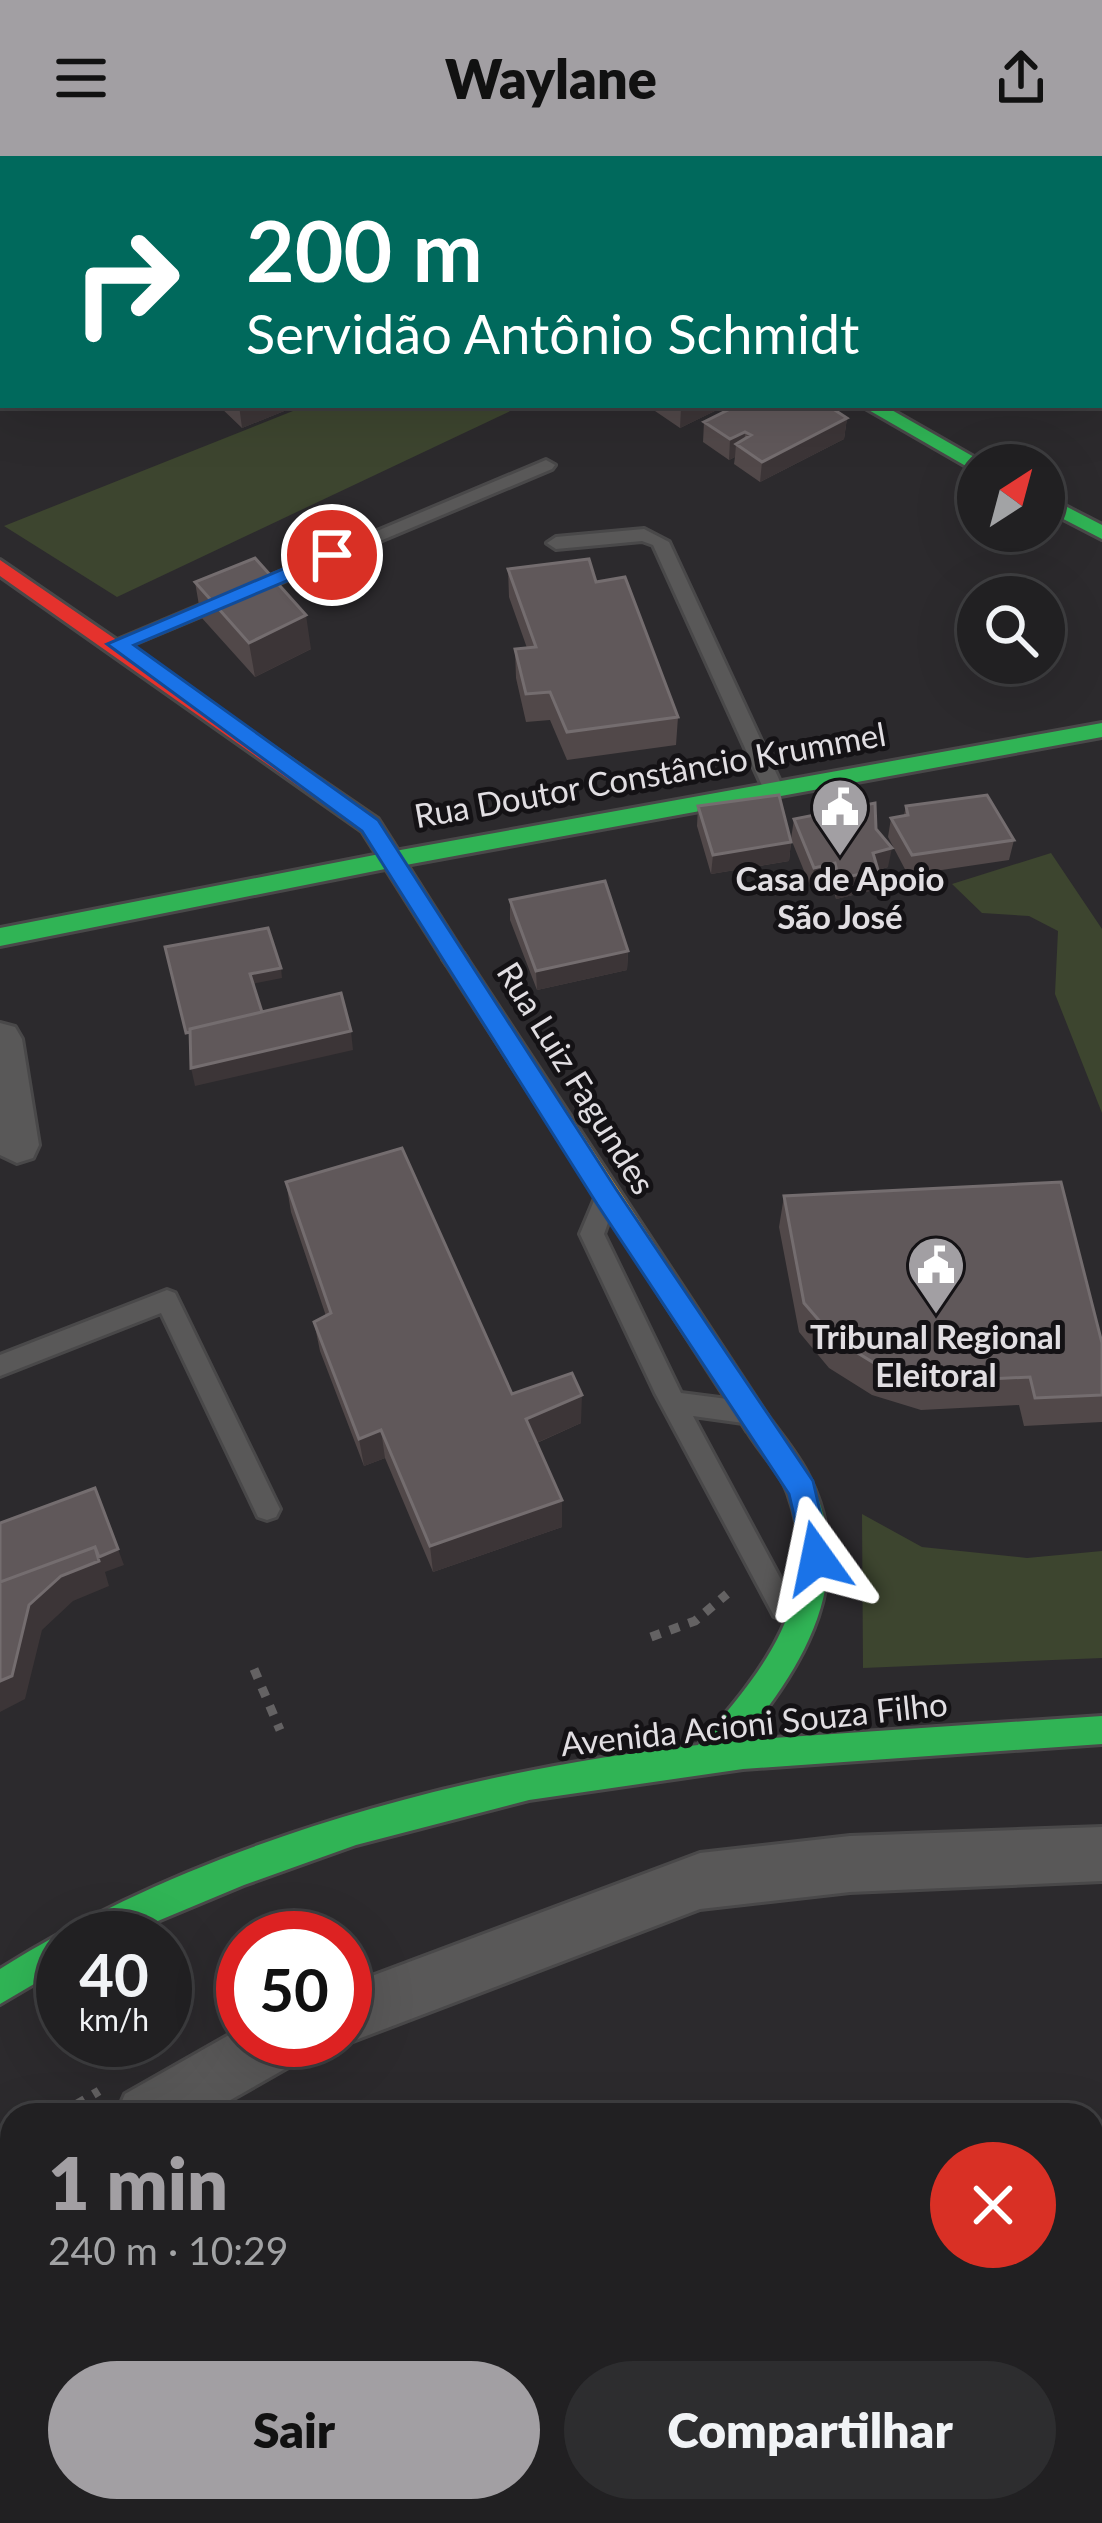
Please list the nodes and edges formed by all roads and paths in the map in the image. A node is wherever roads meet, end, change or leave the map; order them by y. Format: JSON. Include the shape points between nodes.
{"nodes":[{"id":1,"x":874,"y":408,"type":"edge"},
{"id":2,"x":957,"y":453,"type":"edge"},
{"id":3,"x":546,"y":465,"type":"dead end"},
{"id":4,"x":1065,"y":513,"type":"edge"},
{"id":5,"x":1102,"y":533,"type":"edge"},
{"id":6,"x":556,"y":543,"type":"dead end"},
{"id":7,"x":0,"y":566,"type":"edge"},
{"id":8,"x":118,"y":644,"type":"junction"},
{"id":9,"x":1102,"y":730,"type":"edge"},
{"id":10,"x":775,"y":790,"type":"junction"},
{"id":11,"x":395,"y":859,"type":"junction"},
{"id":12,"x":0,"y":937,"type":"edge"},
{"id":13,"x":0,"y":1039,"type":"edge"},
{"id":14,"x":16,"y":1145,"type":"dead end"},
{"id":15,"x":606,"y":1196,"type":"junction"},
{"id":16,"x":0,"y":1366,"type":"edge"},
{"id":17,"x":673,"y":1403,"type":"junction"},
{"id":18,"x":751,"y":1413,"type":"junction"},
{"id":19,"x":266,"y":1509,"type":"dead end"},
{"id":20,"x":727,"y":1594,"type":"dead end"},
{"id":21,"x":783,"y":1608,"type":"dead end"},
{"id":22,"x":651,"y":1636,"type":"dead end"},
{"id":23,"x":254,"y":1669,"type":"dead end"},
{"id":24,"x":280,"y":1730,"type":"dead end"},
{"id":25,"x":1102,"y":1730,"type":"edge"},
{"id":26,"x":705,"y":1759,"type":"junction"},
{"id":27,"x":1102,"y":1854,"type":"edge"},
{"id":28,"x":142,"y":1911,"type":"edge"},
{"id":29,"x":36,"y":1965,"type":"edge"},
{"id":30,"x":0,"y":1988,"type":"edge"},
{"id":31,"x":372,"y":2005,"type":"edge"},
{"id":32,"x":230,"y":2067,"type":"edge"},
{"id":33,"x":167,"y":2103,"type":"edge"}],
"edges":[{"from":1,"to":2,"type":"main road"},
{"from":3,"to":8,"type":"lane"},
{"from":4,"to":5,"type":"main road"},
{"from":6,"to":10,"type":"lane","via":[[644,536],[660,542]]},
{"from":7,"to":8,"type":"main road","name":"Rua Luiz Fagundes"},
{"from":8,"to":11,"type":"main road","name":"Rua Luiz Fagundes","via":[[370,825]]},
{"from":9,"to":10,"type":"main road","name":"Rua Doutor Constâncio Krummel"},
{"from":10,"to":11,"type":"main road","name":"Rua Doutor Constâncio Krummel"},
{"from":11,"to":12,"type":"main road","name":"Rua Doutor Constâncio Krummel"},
{"from":11,"to":15,"type":"main road","name":"Rua Luiz Fagundes"},
{"from":13,"to":14,"type":"street"},
{"from":15,"to":17,"type":"lane","via":[[592,1234]]},
{"from":15,"to":18,"type":"main road","name":"Rua Luiz Fagundes"},
{"from":16,"to":19,"type":"lane","via":[[167,1300]]},
{"from":17,"to":18,"type":"lane"},
{"from":17,"to":21,"type":"lane"},
{"from":18,"to":26,"type":"main road","name":"Rua Luiz Fagundes","via":[[802,1490],[817,1558],[811,1612],[773,1683]]},
{"from":20,"to":22,"type":"path","via":[[695,1621]]},
{"from":23,"to":24,"type":"path"},
{"from":25,"to":26,"type":"main road","name":"Avenida Acioni Souza Filho"},
{"from":26,"to":28,"type":"main road","name":"Avenida Acioni Souza Filho","via":[[526,1786],[390,1820],[244,1867]]},
{"from":27,"to":31,"type":"street","via":[[850,1864],[700,1881]]},
{"from":29,"to":30,"type":"main road"},
{"from":32,"to":33,"type":"street"}]}
